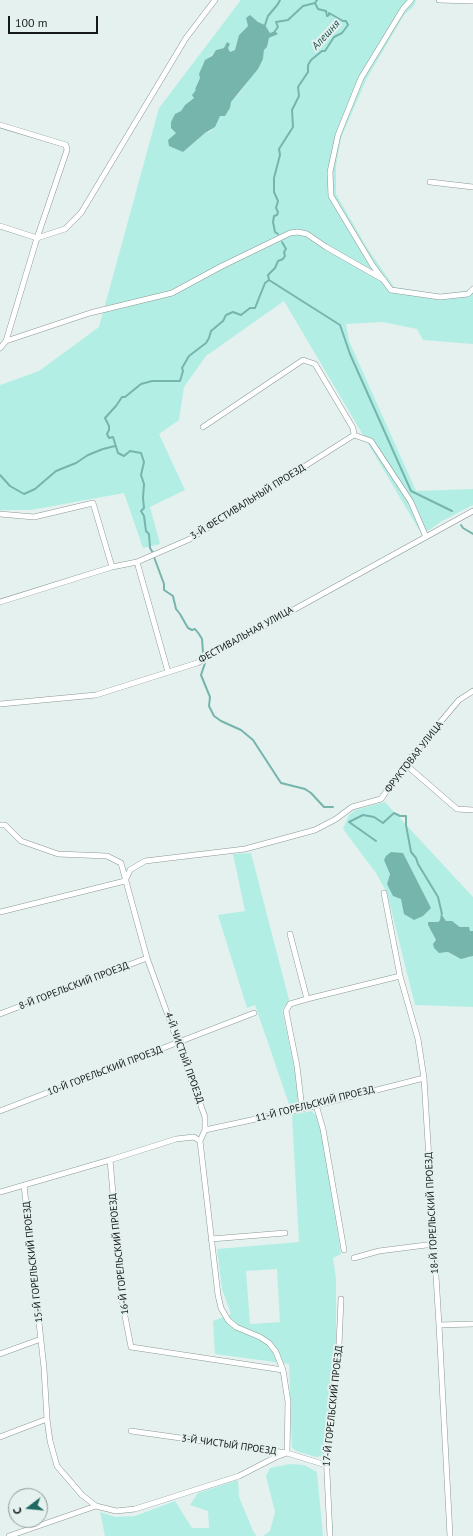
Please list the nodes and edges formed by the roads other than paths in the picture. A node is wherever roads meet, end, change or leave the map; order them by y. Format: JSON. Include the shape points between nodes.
{"nodes":[{"id":1,"x":215,"y":0,"type":"edge"},
{"id":2,"x":411,"y":0,"type":"edge"},
{"id":3,"x":439,"y":0,"type":"edge"},
{"id":4,"x":473,"y":1,"type":"edge"},
{"id":5,"x":0,"y":125,"type":"edge"},
{"id":6,"x":430,"y":182,"type":"dead end"},
{"id":7,"x":473,"y":187,"type":"edge"},
{"id":8,"x":0,"y":226,"type":"edge"},
{"id":9,"x":37,"y":238,"type":"junction"},
{"id":10,"x":384,"y":280,"type":"junction"},
{"id":11,"x":473,"y":289,"type":"edge"},
{"id":12,"x":3,"y":342,"type":"edge"},
{"id":13,"x":0,"y":348,"type":"edge"},
{"id":14,"x":203,"y":426,"type":"dead end"},
{"id":15,"x":354,"y":434,"type":"junction"},
{"id":16,"x":473,"y":511,"type":"edge"},
{"id":17,"x":0,"y":514,"type":"edge"},
{"id":18,"x":426,"y":537,"type":"junction"},
{"id":19,"x":138,"y":562,"type":"junction"},
{"id":20,"x":112,"y":567,"type":"junction"},
{"id":21,"x":0,"y":602,"type":"edge"},
{"id":22,"x":168,"y":672,"type":"junction"},
{"id":23,"x":473,"y":691,"type":"edge"},
{"id":24,"x":0,"y":704,"type":"edge"},
{"id":25,"x":405,"y":764,"type":"junction"},
{"id":26,"x":473,"y":810,"type":"edge"},
{"id":27,"x":0,"y":825,"type":"edge"},
{"id":28,"x":125,"y":881,"type":"junction"},
{"id":29,"x":384,"y":893,"type":"dead end"},
{"id":30,"x":0,"y":912,"type":"edge"},
{"id":31,"x":290,"y":934,"type":"dead end"},
{"id":32,"x":147,"y":958,"type":"junction"},
{"id":33,"x":400,"y":976,"type":"junction"},
{"id":34,"x":307,"y":999,"type":"junction"},
{"id":35,"x":254,"y":1013,"type":"dead end"},
{"id":36,"x":0,"y":1014,"type":"edge"},
{"id":37,"x":178,"y":1043,"type":"junction"},
{"id":38,"x":424,"y":1078,"type":"junction"},
{"id":39,"x":316,"y":1105,"type":"junction"},
{"id":40,"x":302,"y":1108,"type":"junction"},
{"id":41,"x":0,"y":1111,"type":"edge"},
{"id":42,"x":205,"y":1130,"type":"junction"},
{"id":43,"x":200,"y":1141,"type":"junction"},
{"id":44,"x":110,"y":1160,"type":"junction"},
{"id":45,"x":24,"y":1185,"type":"junction"},
{"id":46,"x":0,"y":1192,"type":"edge"},
{"id":47,"x":285,"y":1233,"type":"dead end"},
{"id":48,"x":211,"y":1239,"type":"junction"},
{"id":49,"x":434,"y":1244,"type":"junction"},
{"id":50,"x":344,"y":1250,"type":"dead end"},
{"id":51,"x":354,"y":1258,"type":"dead end"},
{"id":52,"x":341,"y":1299,"type":"dead end"},
{"id":53,"x":473,"y":1324,"type":"edge"},
{"id":54,"x":439,"y":1325,"type":"junction"},
{"id":55,"x":41,"y":1339,"type":"junction"},
{"id":56,"x":0,"y":1354,"type":"edge"},
{"id":57,"x":283,"y":1370,"type":"junction"},
{"id":58,"x":47,"y":1419,"type":"junction"},
{"id":59,"x":130,"y":1431,"type":"dead end"},
{"id":60,"x":0,"y":1437,"type":"edge"},
{"id":61,"x":288,"y":1453,"type":"junction"},
{"id":62,"x":326,"y":1466,"type":"junction"},
{"id":63,"x":96,"y":1506,"type":"junction"},
{"id":64,"x":9,"y":1536,"type":"edge"},
{"id":65,"x":330,"y":1536,"type":"edge"},
{"id":66,"x":450,"y":1536,"type":"edge"}],
"edges":[{"from":1,"to":9,"type":"street","via":[[186,38],[81,213],[65,230]]},
{"from":2,"to":10,"type":"street","via":[[361,78],[338,135],[330,172],[332,196]]},
{"from":3,"to":4,"type":"street"},
{"from":5,"to":9,"type":"street","via":[[66,145],[67,150]]},
{"from":6,"to":7,"type":"street"},
{"from":8,"to":9,"type":"street"},
{"from":9,"to":12,"type":"street"},
{"from":10,"to":11,"type":"street","via":[[391,290],[440,297],[468,294]]},
{"from":10,"to":12,"type":"street","via":[[307,234],[290,233],[172,293],[90,313]]},
{"from":12,"to":13,"type":"street"},
{"from":14,"to":15,"type":"street","via":[[303,360],[315,364],[353,428]]},
{"from":15,"to":18,"type":"street","via":[[371,441],[411,502]]},
{"from":15,"to":19,"type":"street","name":"3-Й ФЕСТИВАЛЬНЫЙ ПРОЕЗД","via":[[190,539]]},
{"from":16,"to":18,"type":"street","name":"ФЕСТИВАЛЬНАЯ УЛИЦА"},
{"from":17,"to":20,"type":"street","via":[[34,517],[93,503]]},
{"from":18,"to":22,"type":"street","name":"ФЕСТИВАЛЬНАЯ УЛИЦА","via":[[197,663]]},
{"from":19,"to":20,"type":"street","name":"3-Й ФЕСТИВАЛЬНЫЙ ПРОЕЗД"},
{"from":19,"to":22,"type":"street"},
{"from":20,"to":21,"type":"street","name":"3-Й ФЕСТИВАЛЬНЫЙ ПРОЕЗД"},
{"from":22,"to":24,"type":"street","name":"ФЕСТИВАЛЬНАЯ УЛИЦА","via":[[96,695]]},
{"from":23,"to":25,"type":"street","name":"ФРУКТОВАЯ УЛИЦА","via":[[459,700]]},
{"from":25,"to":26,"type":"street","via":[[457,809]]},
{"from":25,"to":28,"type":"street","name":"ФРУКТОВАЯ УЛИЦА","via":[[381,799],[352,807],[315,830],[245,849],[145,861],[130,870]]},
{"from":27,"to":28,"type":"street","name":"4-Й ЧИСТЫЙ ПРОЕЗД","via":[[5,825],[21,841],[58,854],[107,856],[121,863]]},
{"from":28,"to":30,"type":"street"},
{"from":28,"to":32,"type":"street","name":"4-Й ЧИСТЫЙ ПРОЕЗД"},
{"from":29,"to":33,"type":"street","name":"18-Й ГОРЕЛЬСКИЙ ПРОЕЗД"},
{"from":31,"to":34,"type":"street"},
{"from":32,"to":36,"type":"street","name":"8-Й ГОРЕЛЬСКИЙ ПРОЕЗД"},
{"from":32,"to":37,"type":"street","name":"4-Й ЧИСТЫЙ ПРОЕЗД"},
{"from":33,"to":34,"type":"street"},
{"from":33,"to":38,"type":"street","name":"18-Й ГОРЕЛЬСКИЙ ПРОЕЗД","via":[[418,1039]]},
{"from":34,"to":40,"type":"street","via":[[290,1004],[286,1011]]},
{"from":35,"to":37,"type":"street","name":"10-Й ГОРЕЛЬСКИЙ ПРОЕЗД"},
{"from":37,"to":41,"type":"street","name":"10-Й ГОРЕЛЬСКИЙ ПРОЕЗД"},
{"from":37,"to":42,"type":"street","name":"4-Й ЧИСТЫЙ ПРОЕЗД","via":[[205,1117]]},
{"from":38,"to":39,"type":"street","name":"11-Й ГОРЕЛЬСКИЙ ПРОЕЗД"},
{"from":38,"to":49,"type":"street","name":"18-Й ГОРЕЛЬСКИЙ ПРОЕЗД"},
{"from":39,"to":40,"type":"street","name":"11-Й ГОРЕЛЬСКИЙ ПРОЕЗД"},
{"from":39,"to":50,"type":"street","via":[[323,1129]]},
{"from":40,"to":42,"type":"street","name":"11-Й ГОРЕЛЬСКИЙ ПРОЕЗД"},
{"from":42,"to":43,"type":"street"},
{"from":43,"to":44,"type":"street","via":[[194,1137],[176,1139]]},
{"from":43,"to":48,"type":"street"},
{"from":44,"to":45,"type":"street"},
{"from":44,"to":57,"type":"street","name":"16-Й ГОРЕЛЬСКИЙ ПРОЕЗД","via":[[123,1306],[131,1347]]},
{"from":45,"to":46,"type":"street"},
{"from":45,"to":55,"type":"street","name":"15-Й ГОРЕЛЬСКИЙ ПРОЕЗД"},
{"from":47,"to":48,"type":"street"},
{"from":48,"to":57,"type":"street","via":[[221,1308],[236,1327],[260,1336],[269,1343],[276,1352]]},
{"from":49,"to":51,"type":"street","via":[[379,1251]]},
{"from":49,"to":54,"type":"street","name":"18-Й ГОРЕЛЬСКИЙ ПРОЕЗД"},
{"from":52,"to":62,"type":"street","name":"17-Й ГОРЕЛЬСКИЙ ПРОЕЗД","via":[[339,1345]]},
{"from":53,"to":54,"type":"street"},
{"from":54,"to":66,"type":"street","name":"18-Й ГОРЕЛЬСКИЙ ПРОЕЗД"},
{"from":55,"to":56,"type":"street"},
{"from":55,"to":58,"type":"street","name":"15-Й ГОРЕЛЬСКИЙ ПРОЕЗД"},
{"from":57,"to":61,"type":"street","via":[[288,1402]]},
{"from":58,"to":60,"type":"street"},
{"from":58,"to":63,"type":"street","name":"15-Й ГОРЕЛЬСКИЙ ПРОЕЗД","via":[[57,1466],[82,1495]]},
{"from":59,"to":61,"type":"street","name":"3-Й ЧИСТЫЙ ПРОЕЗД"},
{"from":61,"to":62,"type":"street","name":"3-Й ЧИСТЫЙ ПРОЕЗД"},
{"from":61,"to":63,"type":"street","name":"15-Й ГОРЕЛЬСКИЙ ПРОЕЗД","via":[[239,1476],[135,1509],[116,1511]]},
{"from":62,"to":65,"type":"street","name":"17-Й ГОРЕЛЬСКИЙ ПРОЕЗД"},
{"from":63,"to":64,"type":"street"}]}
